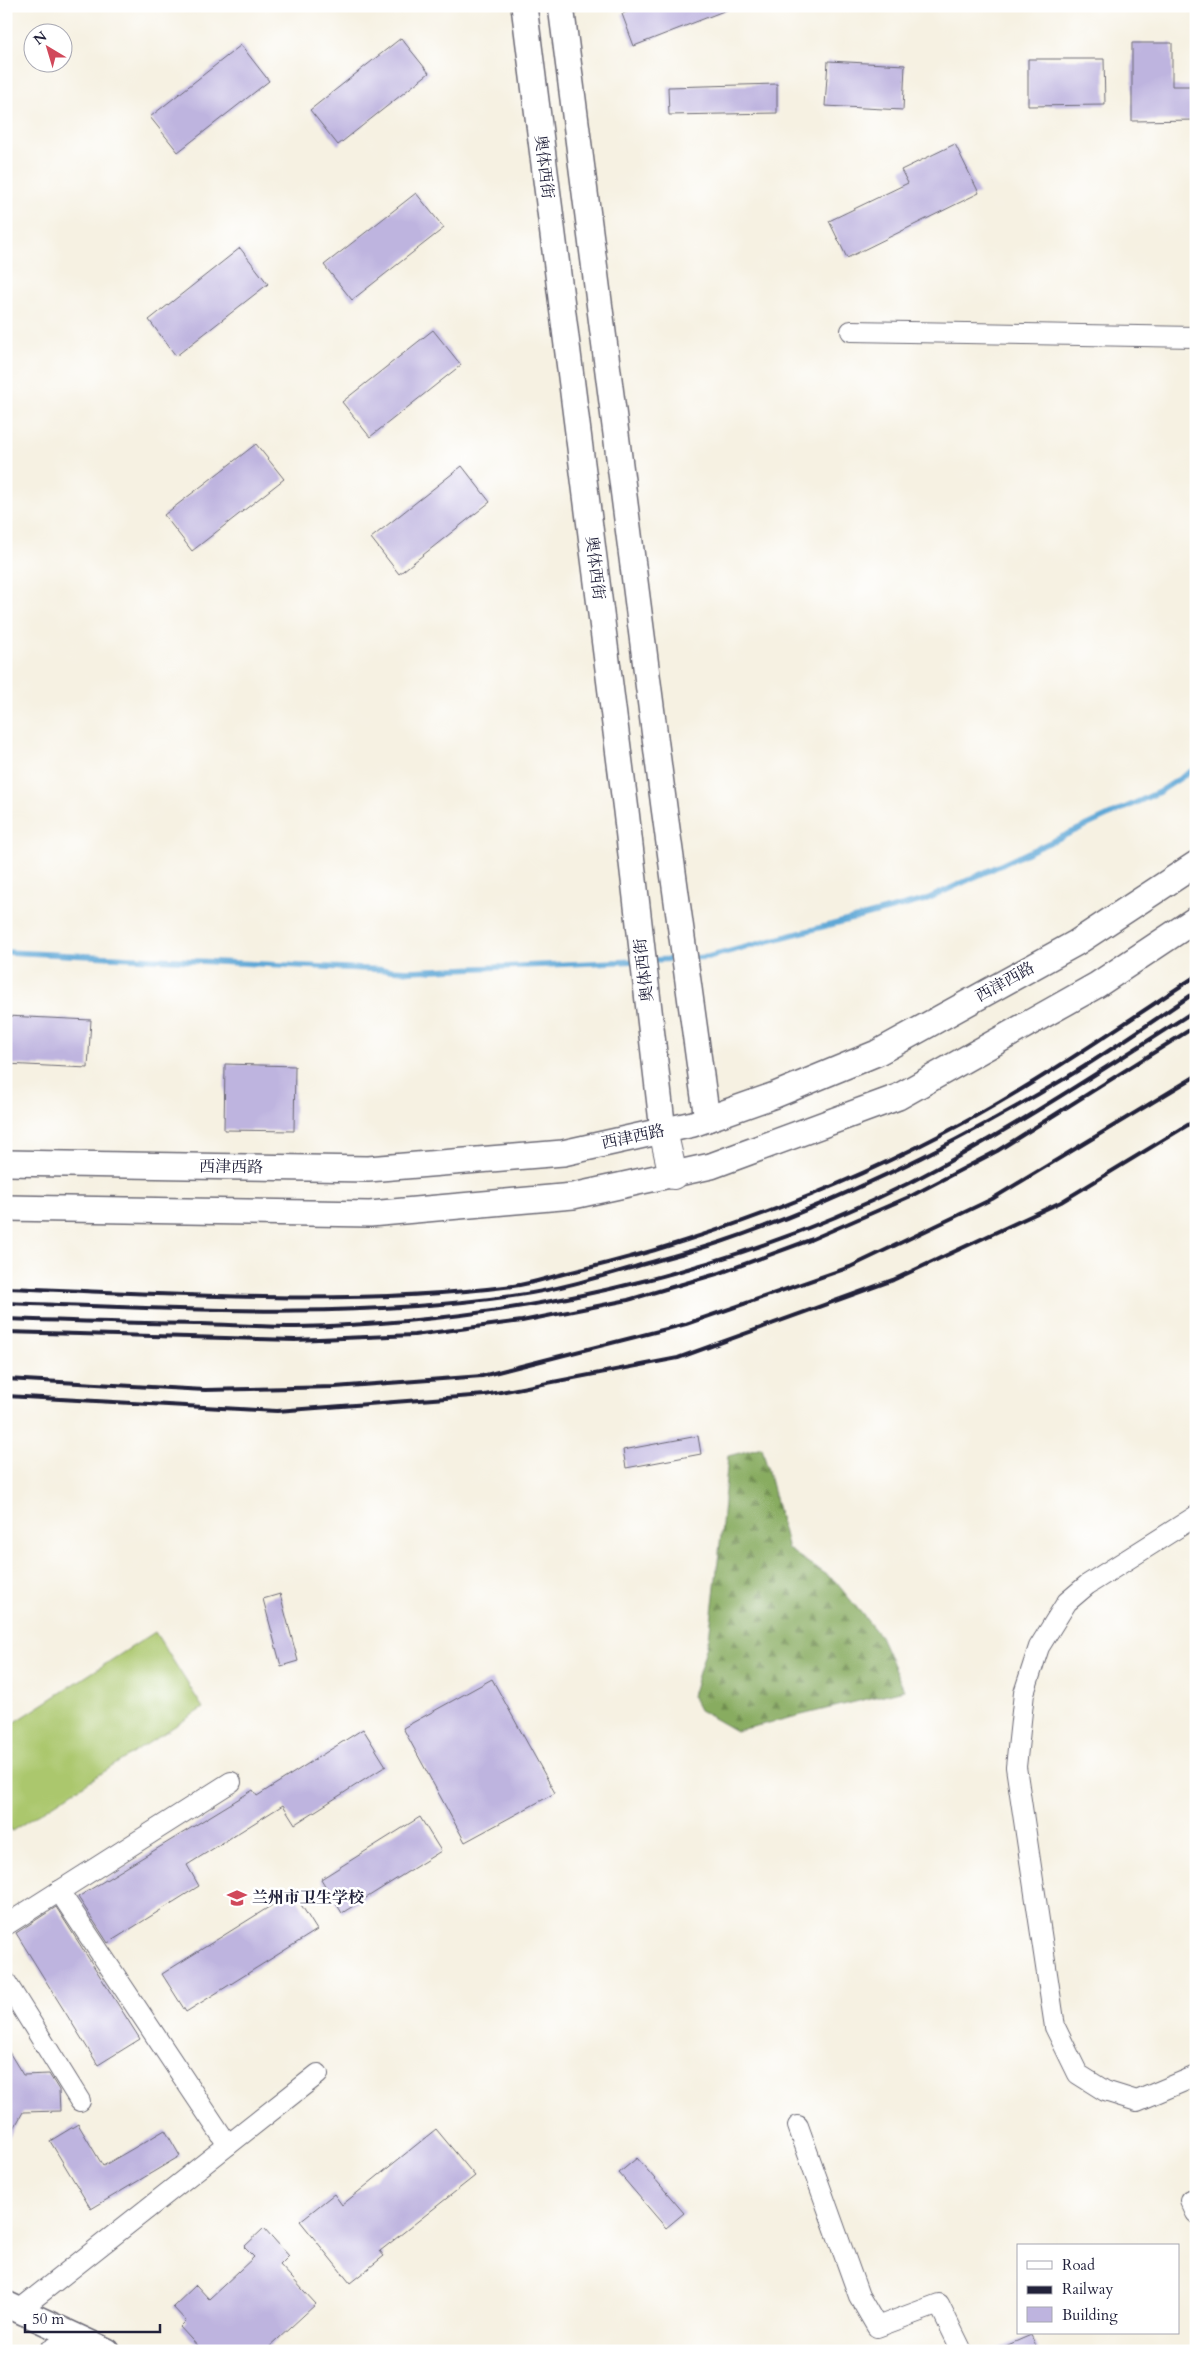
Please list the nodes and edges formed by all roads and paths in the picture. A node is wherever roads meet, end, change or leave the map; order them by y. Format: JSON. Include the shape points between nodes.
{"nodes":[{"id":1,"x":524,"y":6,"type":"edge"},
{"id":2,"x":561,"y":6,"type":"edge"},
{"id":3,"x":851,"y":331,"type":"dead end"},
{"id":4,"x":1196,"y":336,"type":"edge"},
{"id":5,"x":1196,"y":864,"type":"edge"},
{"id":6,"x":1196,"y":919,"type":"edge"},
{"id":7,"x":707,"y":1119,"type":"junction"},
{"id":8,"x":663,"y":1131,"type":"junction"},
{"id":9,"x":6,"y":1163,"type":"edge"},
{"id":10,"x":673,"y":1174,"type":"junction"},
{"id":11,"x":6,"y":1208,"type":"edge"},
{"id":12,"x":1196,"y":1516,"type":"edge"},
{"id":13,"x":231,"y":1782,"type":"dead end"},
{"id":14,"x":59,"y":1892,"type":"junction"},
{"id":15,"x":6,"y":1925,"type":"edge"},
{"id":16,"x":6,"y":1982,"type":"edge"},
{"id":17,"x":318,"y":2074,"type":"dead end"},
{"id":18,"x":1196,"y":2076,"type":"edge"},
{"id":19,"x":80,"y":2101,"type":"dead end"},
{"id":20,"x":798,"y":2126,"type":"dead end"},
{"id":21,"x":228,"y":2146,"type":"junction"},
{"id":22,"x":12,"y":2307,"type":"edge"},
{"id":23,"x":75,"y":2336,"type":"junction"},
{"id":24,"x":49,"y":2351,"type":"edge"},
{"id":25,"x":107,"y":2351,"type":"edge"},
{"id":26,"x":962,"y":2351,"type":"edge"}],
"edges":[{"from":1,"to":8,"type":"main road","name":"奥体西街"},
{"from":2,"to":7,"type":"main road"},
{"from":3,"to":4,"type":"street"},
{"from":5,"to":7,"type":"main road","name":"西津西路","via":[[1076,943],[877,1053]]},
{"from":6,"to":10,"type":"main road","via":[[1097,985],[898,1097],[711,1166]]},
{"from":7,"to":8,"type":"main road","name":"西津西路"},
{"from":8,"to":9,"type":"main road","name":"西津西路","via":[[563,1152],[368,1169]]},
{"from":8,"to":10,"type":"highway"},
{"from":10,"to":11,"type":"main road","via":[[573,1196],[370,1214]]},
{"from":12,"to":18,"type":"street","via":[[1086,1585],[1067,1602],[1039,1647],[1024,1693],[1016,1767],[1055,2027],[1078,2074],[1105,2091],[1137,2101]]},
{"from":13,"to":14,"type":"street"},
{"from":14,"to":15,"type":"street"},
{"from":14,"to":21,"type":"street"},
{"from":16,"to":19,"type":"street"},
{"from":17,"to":21,"type":"street"},
{"from":20,"to":26,"type":"street","via":[[859,2296],[876,2327],[938,2304]]},
{"from":21,"to":22,"type":"street"},
{"from":22,"to":23,"type":"main road"},
{"from":23,"to":24,"type":"street"},
{"from":23,"to":25,"type":"main road"}]}
